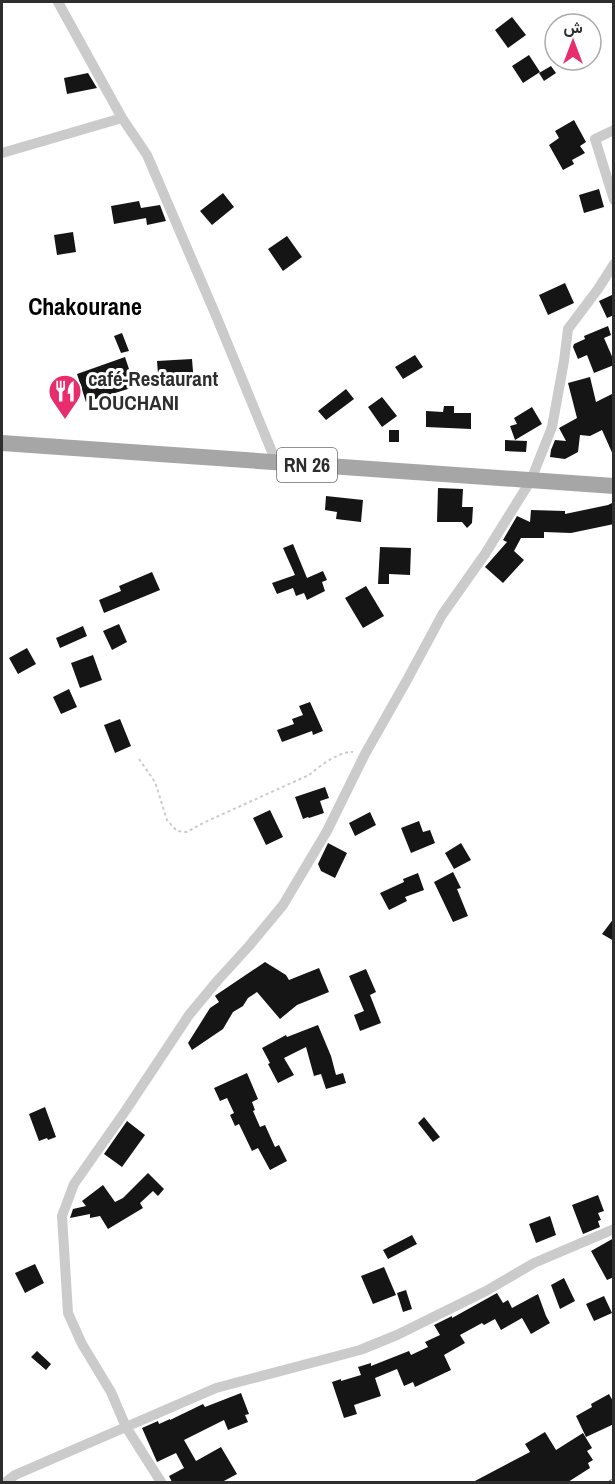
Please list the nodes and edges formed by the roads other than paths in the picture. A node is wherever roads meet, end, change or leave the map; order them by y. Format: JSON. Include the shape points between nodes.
{"nodes":[{"id":1,"x":58,"y":2,"type":"edge"},
{"id":2,"x":122,"y":118,"type":"junction"},
{"id":3,"x":614,"y":130,"type":"edge"},
{"id":4,"x":2,"y":153,"type":"edge"},
{"id":5,"x":614,"y":200,"type":"edge"},
{"id":6,"x":614,"y":264,"type":"edge"},
{"id":7,"x":2,"y":443,"type":"edge"},
{"id":8,"x":277,"y":464,"type":"junction"},
{"id":9,"x":531,"y":480,"type":"junction"},
{"id":10,"x":614,"y":486,"type":"edge"},
{"id":11,"x":614,"y":1229,"type":"edge"},
{"id":12,"x":126,"y":1427,"type":"junction"},
{"id":13,"x":6,"y":1482,"type":"edge"},
{"id":14,"x":161,"y":1482,"type":"edge"}],
"edges":[{"from":1,"to":2,"type":"street"},
{"from":2,"to":4,"type":"street"},
{"from":2,"to":8,"type":"street","via":[[147,155]]},
{"from":3,"to":5,"type":"street","via":[[595,139]]},
{"from":6,"to":9,"type":"street","via":[[568,329],[552,428]]},
{"from":7,"to":8,"type":"main road","number":"RN 26"},
{"from":8,"to":9,"type":"main road","number":"RN 26"},
{"from":9,"to":10,"type":"main road","number":"RN 26"},
{"from":9,"to":12,"type":"street","via":[[442,615],[327,831],[283,905],[189,1015],[74,1184],[62,1216],[68,1313]]},
{"from":11,"to":12,"type":"street","via":[[534,1263],[486,1292],[397,1335],[360,1350],[216,1388]]},
{"from":12,"to":13,"type":"street"},
{"from":12,"to":14,"type":"street"}]}
